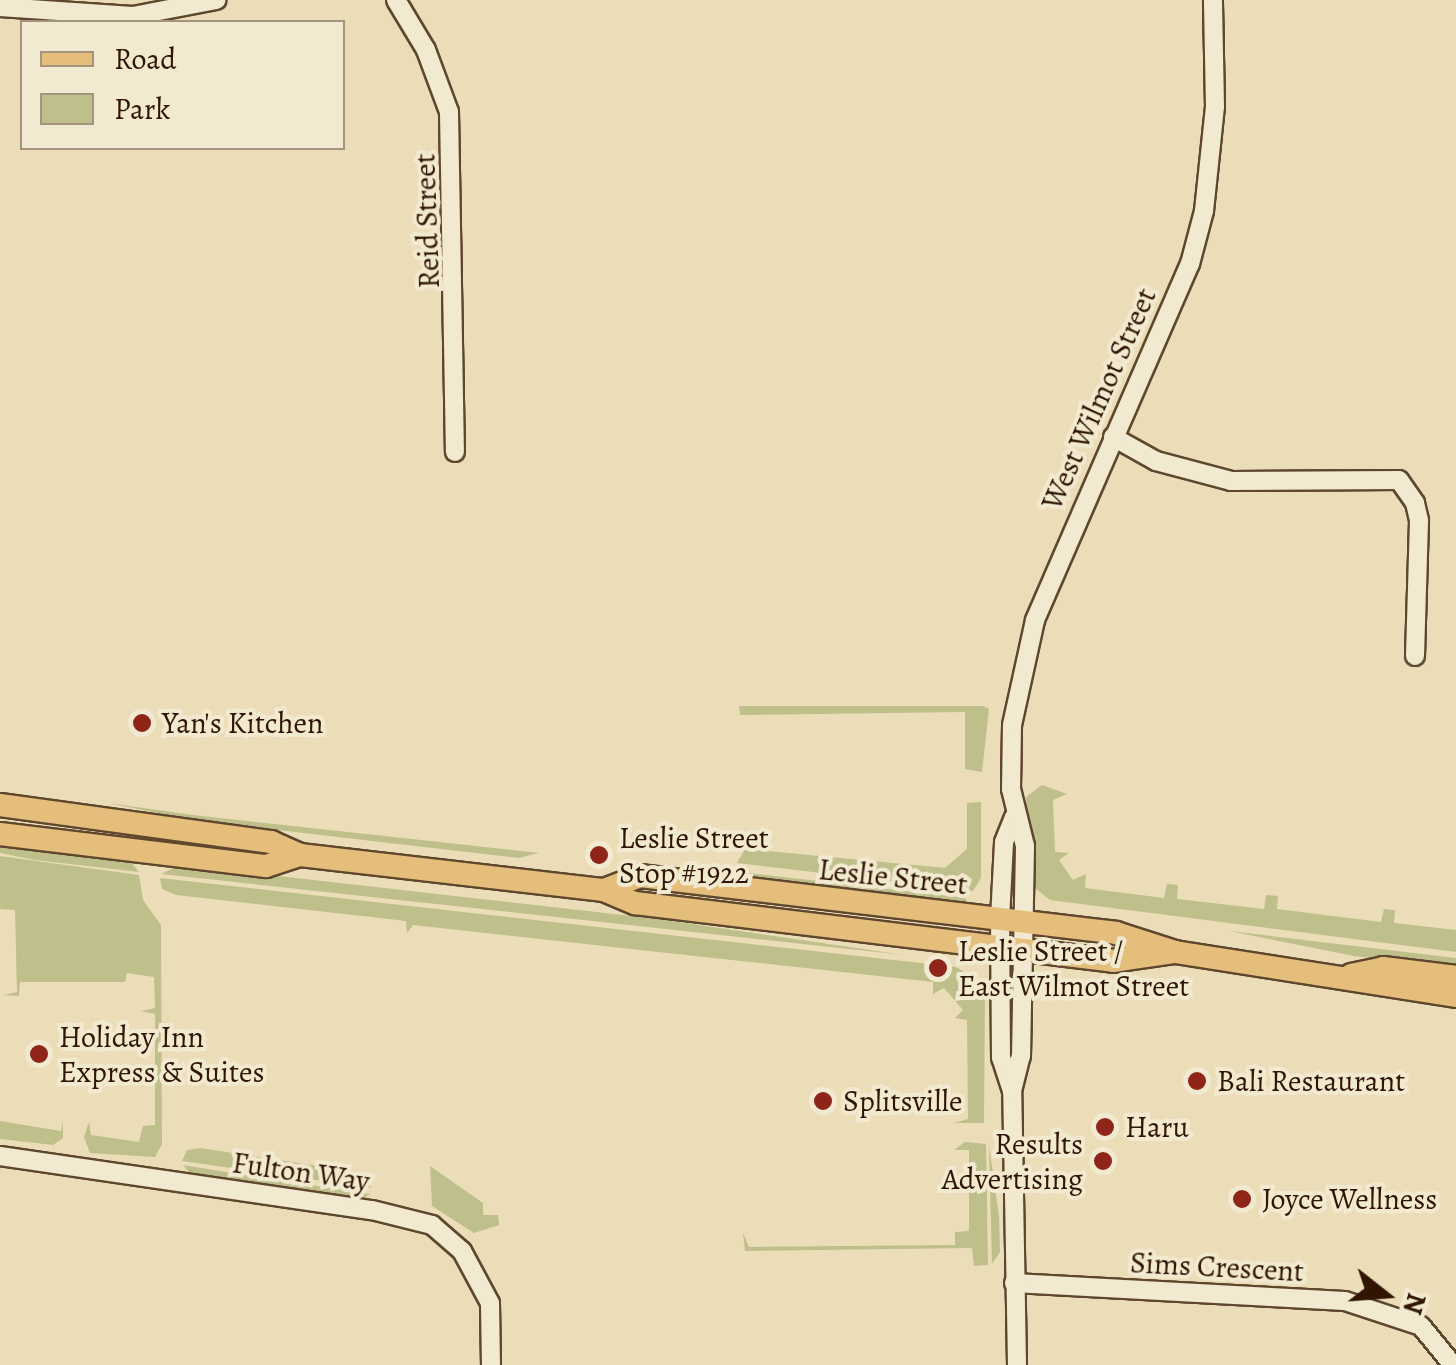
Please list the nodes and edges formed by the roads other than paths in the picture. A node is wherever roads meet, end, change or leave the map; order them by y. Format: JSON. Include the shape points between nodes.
{"nodes":[{"id":1,"x":216,"y":0,"type":"edge"},
{"id":2,"x":396,"y":0,"type":"edge"},
{"id":3,"x":1213,"y":0,"type":"edge"},
{"id":4,"x":0,"y":6,"type":"edge"},
{"id":5,"x":1114,"y":438,"type":"junction"},
{"id":6,"x":455,"y":452,"type":"dead end"},
{"id":7,"x":1415,"y":656,"type":"dead end"},
{"id":8,"x":0,"y":806,"type":"edge"},
{"id":9,"x":0,"y":834,"type":"edge"},
{"id":10,"x":300,"y":855,"type":"junction"},
{"id":11,"x":604,"y":890,"type":"junction"},
{"id":12,"x":1010,"y":920,"type":"junction"},
{"id":13,"x":1011,"y":949,"type":"junction"},
{"id":14,"x":1175,"y":952,"type":"junction"},
{"id":15,"x":1344,"y":976,"type":"junction"},
{"id":16,"x":1456,"y":977,"type":"edge"},
{"id":17,"x":1456,"y":996,"type":"edge"},
{"id":18,"x":0,"y":1156,"type":"edge"},
{"id":19,"x":1014,"y":1283,"type":"junction"},
{"id":20,"x":491,"y":1365,"type":"edge"},
{"id":21,"x":1017,"y":1365,"type":"edge"},
{"id":22,"x":1453,"y":1365,"type":"edge"}],
"edges":[{"from":1,"to":4,"type":"street","via":[[134,16]]},
{"from":2,"to":6,"type":"street","name":"Reid Street","via":[[426,50],[449,112]]},
{"from":3,"to":5,"type":"street","name":"West Wilmot Street","via":[[1214,107],[1204,211],[1190,264]]},
{"from":5,"to":7,"type":"street","via":[[1156,461],[1231,481],[1398,480],[1415,502],[1419,521]]},
{"from":5,"to":12,"type":"street","name":"West Wilmot Street","via":[[1035,620],[1012,725],[1014,817],[1004,842]]},
{"from":8,"to":10,"type":"main road","name":"Leslie Street","via":[[271,842]]},
{"from":9,"to":10,"type":"main road","name":"Leslie Street","via":[[266,866]]},
{"from":10,"to":11,"type":"main road","name":"Leslie Street"},
{"from":11,"to":12,"type":"main road","name":"Leslie Street","via":[[640,876]]},
{"from":11,"to":13,"type":"main road","name":"Leslie Street","via":[[636,903]]},
{"from":12,"to":13,"type":"street","name":"West Wilmot Street"},
{"from":12,"to":14,"type":"main road","name":"Leslie Street","via":[[1116,933]]},
{"from":13,"to":14,"type":"main road","name":"Leslie Street","via":[[1113,960]]},
{"from":13,"to":19,"type":"street","name":"West Wilmot Street","via":[[1001,1058],[1012,1091]]},
{"from":14,"to":15,"type":"main road","name":"Leslie Street"},
{"from":15,"to":16,"type":"main road","name":"Leslie Street","via":[[1382,968]]},
{"from":15,"to":17,"type":"main road","name":"Leslie Street"},
{"from":18,"to":20,"type":"street","name":"Fulton Way","via":[[432,1224],[462,1251],[481,1281],[492,1311]]},
{"from":19,"to":21,"type":"street","name":"West Wilmot Street"},
{"from":19,"to":22,"type":"street","name":"Sims Crescent","via":[[1346,1301],[1421,1326]]}]}
